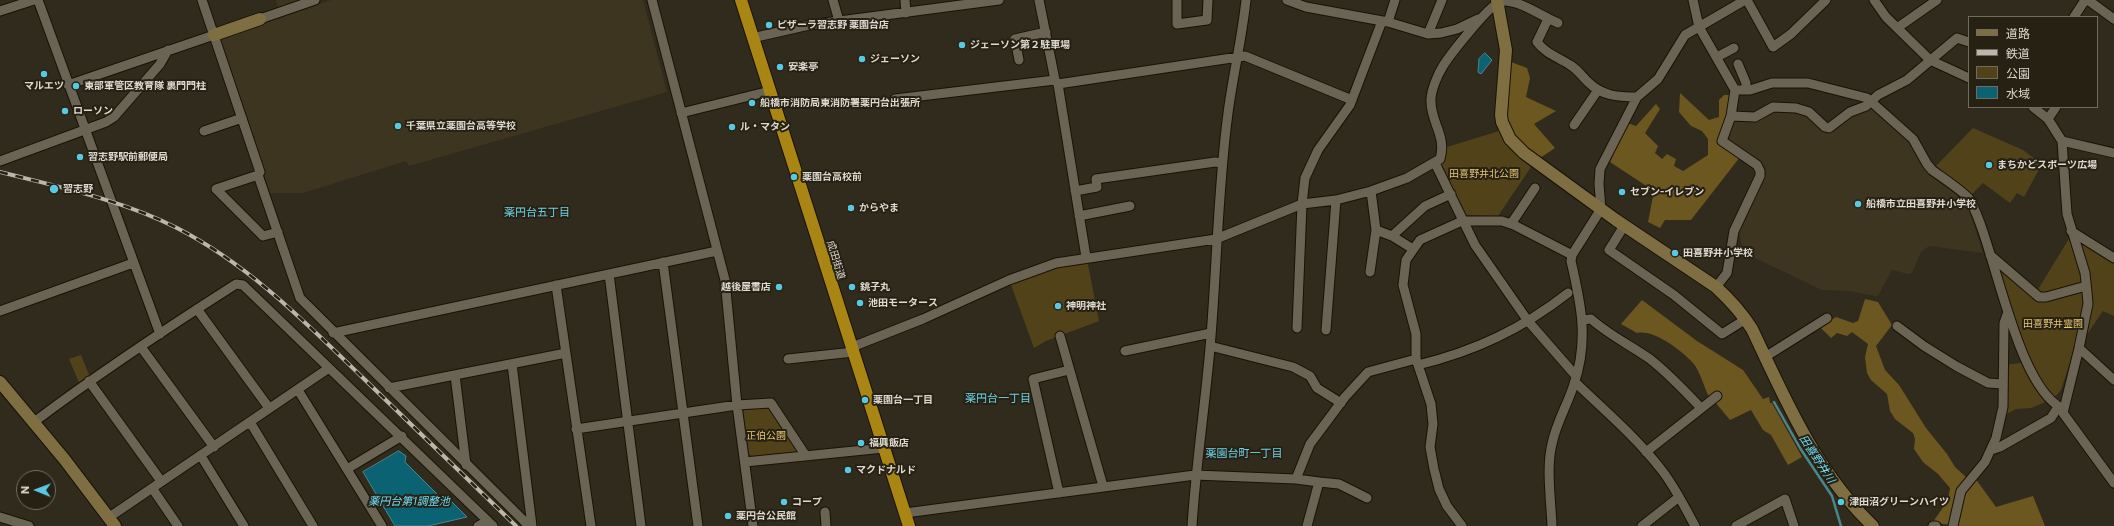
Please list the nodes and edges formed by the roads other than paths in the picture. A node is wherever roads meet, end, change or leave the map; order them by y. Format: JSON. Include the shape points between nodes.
{"nodes":[{"id":1,"x":34,"y":0,"type":"edge"},
{"id":2,"x":38,"y":0,"type":"edge"},
{"id":3,"x":202,"y":0,"type":"edge"},
{"id":4,"x":315,"y":0,"type":"edge"},
{"id":5,"x":652,"y":0,"type":"edge"},
{"id":6,"x":741,"y":0,"type":"edge"},
{"id":7,"x":833,"y":0,"type":"edge"},
{"id":8,"x":905,"y":0,"type":"edge"},
{"id":9,"x":999,"y":0,"type":"edge"},
{"id":10,"x":1039,"y":0,"type":"edge"},
{"id":11,"x":1177,"y":0,"type":"edge"},
{"id":12,"x":1208,"y":0,"type":"edge"},
{"id":13,"x":1246,"y":0,"type":"edge"},
{"id":14,"x":1395,"y":0,"type":"edge"},
{"id":15,"x":1442,"y":0,"type":"edge"},
{"id":16,"x":1692,"y":0,"type":"edge"},
{"id":17,"x":1746,"y":0,"type":"edge"},
{"id":18,"x":1826,"y":0,"type":"edge"},
{"id":19,"x":1874,"y":0,"type":"edge"},
{"id":20,"x":1937,"y":0,"type":"edge"},
{"id":21,"x":2087,"y":0,"type":"edge"},
{"id":22,"x":1290,"y":1,"type":"edge"},
{"id":23,"x":1498,"y":1,"type":"edge"},
{"id":24,"x":0,"y":11,"type":"edge"},
{"id":25,"x":906,"y":13,"type":"junction"},
{"id":26,"x":2075,"y":16,"type":"edge"},
{"id":27,"x":260,"y":19,"type":"joint"},
{"id":28,"x":1480,"y":19,"type":"junction"},
{"id":29,"x":1548,"y":19,"type":"junction"},
{"id":30,"x":2114,"y":19,"type":"edge"},
{"id":31,"x":839,"y":21,"type":"junction"},
{"id":32,"x":1385,"y":22,"type":"junction"},
{"id":33,"x":1558,"y":23,"type":"dead end"},
{"id":34,"x":1699,"y":27,"type":"junction"},
{"id":35,"x":1897,"y":28,"type":"junction"},
{"id":36,"x":1046,"y":32,"type":"junction"},
{"id":37,"x":1428,"y":34,"type":"junction"},
{"id":38,"x":214,"y":35,"type":"junction"},
{"id":39,"x":752,"y":38,"type":"junction"},
{"id":40,"x":1968,"y":42,"type":"edge"},
{"id":41,"x":1734,"y":48,"type":"dead end"},
{"id":42,"x":168,"y":50,"type":"junction"},
{"id":43,"x":1238,"y":57,"type":"junction"},
{"id":44,"x":1716,"y":57,"type":"junction"},
{"id":45,"x":1019,"y":60,"type":"dead end"},
{"id":46,"x":1930,"y":60,"type":"junction"},
{"id":47,"x":1738,"y":64,"type":"dead end"},
{"id":48,"x":1968,"y":78,"type":"edge"},
{"id":49,"x":1056,"y":82,"type":"junction"},
{"id":50,"x":68,"y":86,"type":"junction"},
{"id":51,"x":1598,"y":90,"type":"junction"},
{"id":52,"x":1735,"y":90,"type":"junction"},
{"id":53,"x":1746,"y":90,"type":"junction"},
{"id":54,"x":770,"y":91,"type":"junction"},
{"id":55,"x":1637,"y":97,"type":"junction"},
{"id":56,"x":895,"y":99,"type":"dead end"},
{"id":57,"x":1352,"y":100,"type":"junction"},
{"id":58,"x":1872,"y":101,"type":"junction"},
{"id":59,"x":2034,"y":108,"type":"edge"},
{"id":60,"x":2055,"y":108,"type":"edge"},
{"id":61,"x":681,"y":113,"type":"junction"},
{"id":62,"x":1731,"y":116,"type":"junction"},
{"id":63,"x":242,"y":118,"type":"junction"},
{"id":64,"x":2048,"y":119,"type":"junction"},
{"id":65,"x":1574,"y":125,"type":"dead end"},
{"id":66,"x":85,"y":130,"type":"junction"},
{"id":67,"x":204,"y":131,"type":"dead end"},
{"id":68,"x":2062,"y":141,"type":"junction"},
{"id":69,"x":2114,"y":153,"type":"edge"},
{"id":70,"x":0,"y":161,"type":"edge"},
{"id":71,"x":1222,"y":163,"type":"junction"},
{"id":72,"x":1435,"y":163,"type":"junction"},
{"id":73,"x":258,"y":175,"type":"junction"},
{"id":74,"x":1535,"y":188,"type":"dead end"},
{"id":75,"x":1075,"y":191,"type":"junction"},
{"id":76,"x":1371,"y":191,"type":"junction"},
{"id":77,"x":1451,"y":194,"type":"junction"},
{"id":78,"x":1336,"y":200,"type":"junction"},
{"id":79,"x":1302,"y":204,"type":"junction"},
{"id":80,"x":1130,"y":206,"type":"dead end"},
{"id":81,"x":1601,"y":209,"type":"junction"},
{"id":82,"x":1079,"y":216,"type":"junction"},
{"id":83,"x":1462,"y":221,"type":"junction"},
{"id":84,"x":1511,"y":224,"type":"junction"},
{"id":85,"x":1624,"y":226,"type":"junction"},
{"id":86,"x":1376,"y":230,"type":"junction"},
{"id":87,"x":2071,"y":230,"type":"junction"},
{"id":88,"x":278,"y":232,"type":"junction"},
{"id":89,"x":1392,"y":236,"type":"junction"},
{"id":90,"x":1216,"y":239,"type":"junction"},
{"id":91,"x":1413,"y":249,"type":"junction"},
{"id":92,"x":717,"y":251,"type":"junction"},
{"id":93,"x":1572,"y":255,"type":"junction"},
{"id":94,"x":1990,"y":256,"type":"junction"},
{"id":95,"x":1086,"y":257,"type":"junction"},
{"id":96,"x":2114,"y":258,"type":"edge"},
{"id":97,"x":663,"y":262,"type":"junction"},
{"id":98,"x":133,"y":263,"type":"junction"},
{"id":99,"x":1370,"y":272,"type":"dead end"},
{"id":100,"x":609,"y":274,"type":"junction"},
{"id":101,"x":556,"y":285,"type":"junction"},
{"id":102,"x":2086,"y":286,"type":"junction"},
{"id":103,"x":1716,"y":287,"type":"junction"},
{"id":104,"x":1568,"y":293,"type":"dead end"},
{"id":105,"x":197,"y":309,"type":"junction"},
{"id":106,"x":0,"y":311,"type":"edge"},
{"id":107,"x":2008,"y":312,"type":"junction"},
{"id":108,"x":1827,"y":318,"type":"dead end"},
{"id":109,"x":1746,"y":319,"type":"junction"},
{"id":110,"x":1583,"y":320,"type":"junction"},
{"id":111,"x":1528,"y":321,"type":"junction"},
{"id":112,"x":1898,"y":326,"type":"dead end"},
{"id":113,"x":1297,"y":328,"type":"dead end"},
{"id":114,"x":1326,"y":330,"type":"dead end"},
{"id":115,"x":333,"y":333,"type":"junction"},
{"id":116,"x":1211,"y":333,"type":"junction"},
{"id":117,"x":160,"y":334,"type":"junction"},
{"id":118,"x":1060,"y":336,"type":"dead end"},
{"id":119,"x":1210,"y":346,"type":"junction"},
{"id":120,"x":141,"y":347,"type":"junction"},
{"id":121,"x":2079,"y":348,"type":"junction"},
{"id":122,"x":853,"y":350,"type":"junction"},
{"id":123,"x":1124,"y":351,"type":"dead end"},
{"id":124,"x":566,"y":353,"type":"junction"},
{"id":125,"x":1765,"y":357,"type":"junction"},
{"id":126,"x":788,"y":359,"type":"dead end"},
{"id":127,"x":1417,"y":362,"type":"junction"},
{"id":128,"x":512,"y":364,"type":"junction"},
{"id":129,"x":329,"y":368,"type":"junction"},
{"id":130,"x":1069,"y":370,"type":"junction"},
{"id":131,"x":455,"y":375,"type":"junction"},
{"id":132,"x":1576,"y":379,"type":"junction"},
{"id":133,"x":2114,"y":380,"type":"edge"},
{"id":134,"x":89,"y":381,"type":"junction"},
{"id":135,"x":0,"y":382,"type":"edge"},
{"id":136,"x":2002,"y":384,"type":"junction"},
{"id":137,"x":389,"y":388,"type":"junction"},
{"id":138,"x":298,"y":390,"type":"junction"},
{"id":139,"x":1717,"y":396,"type":"dead end"},
{"id":140,"x":1341,"y":403,"type":"junction"},
{"id":141,"x":737,"y":405,"type":"junction"},
{"id":142,"x":269,"y":408,"type":"junction"},
{"id":143,"x":1701,"y":408,"type":"junction"},
{"id":144,"x":2060,"y":408,"type":"junction"},
{"id":145,"x":683,"y":413,"type":"junction"},
{"id":146,"x":627,"y":421,"type":"junction"},
{"id":147,"x":34,"y":422,"type":"junction"},
{"id":148,"x":250,"y":422,"type":"junction"},
{"id":149,"x":576,"y":429,"type":"junction"},
{"id":150,"x":402,"y":436,"type":"junction"},
{"id":151,"x":214,"y":447,"type":"junction"},
{"id":152,"x":884,"y":448,"type":"junction"},
{"id":153,"x":1991,"y":450,"type":"junction"},
{"id":154,"x":1646,"y":452,"type":"junction"},
{"id":155,"x":201,"y":456,"type":"junction"},
{"id":156,"x":806,"y":456,"type":"junction"},
{"id":157,"x":745,"y":462,"type":"junction"},
{"id":158,"x":466,"y":464,"type":"junction"},
{"id":159,"x":348,"y":469,"type":"junction"},
{"id":160,"x":1195,"y":476,"type":"junction"},
{"id":161,"x":1296,"y":479,"type":"junction"},
{"id":162,"x":161,"y":481,"type":"junction"},
{"id":163,"x":1319,"y":482,"type":"junction"},
{"id":164,"x":2114,"y":483,"type":"edge"},
{"id":165,"x":1103,"y":486,"type":"junction"},
{"id":166,"x":152,"y":488,"type":"junction"},
{"id":167,"x":1059,"y":493,"type":"junction"},
{"id":168,"x":1679,"y":497,"type":"junction"},
{"id":169,"x":1367,"y":498,"type":"dead end"},
{"id":170,"x":825,"y":512,"type":"dead end"},
{"id":171,"x":905,"y":513,"type":"junction"},
{"id":172,"x":0,"y":516,"type":"edge"},
{"id":173,"x":111,"y":522,"type":"edge"},
{"id":174,"x":490,"y":523,"type":"edge"},
{"id":175,"x":29,"y":526,"type":"edge"},
{"id":176,"x":178,"y":526,"type":"edge"},
{"id":177,"x":244,"y":526,"type":"edge"},
{"id":178,"x":313,"y":526,"type":"edge"},
{"id":179,"x":382,"y":526,"type":"edge"},
{"id":180,"x":478,"y":526,"type":"edge"},
{"id":181,"x":531,"y":526,"type":"edge"},
{"id":182,"x":591,"y":526,"type":"edge"},
{"id":183,"x":641,"y":526,"type":"edge"},
{"id":184,"x":698,"y":526,"type":"edge"},
{"id":185,"x":753,"y":526,"type":"edge"},
{"id":186,"x":826,"y":526,"type":"edge"},
{"id":187,"x":909,"y":526,"type":"edge"},
{"id":188,"x":1192,"y":526,"type":"edge"},
{"id":189,"x":1307,"y":526,"type":"edge"},
{"id":190,"x":1462,"y":526,"type":"edge"},
{"id":191,"x":1552,"y":526,"type":"edge"},
{"id":192,"x":1642,"y":526,"type":"edge"},
{"id":193,"x":1695,"y":526,"type":"edge"},
{"id":194,"x":1736,"y":526,"type":"edge"},
{"id":195,"x":1794,"y":526,"type":"edge"},
{"id":196,"x":1873,"y":526,"type":"edge"},
{"id":197,"x":1953,"y":526,"type":"edge"}],
"edges":[{"from":1,"to":24,"type":"street"},
{"from":2,"to":50,"type":"street"},
{"from":3,"to":38,"type":"street"},
{"from":4,"to":27,"type":"street"},
{"from":5,"to":61,"type":"street"},
{"from":6,"to":39,"type":"highway","name":"成田街道"},
{"from":7,"to":31,"type":"street"},
{"from":8,"to":25,"type":"street"},
{"from":9,"to":25,"type":"street"},
{"from":10,"to":36,"type":"street"},
{"from":11,"to":12,"type":"street","via":[[1176,24],[1207,20]]},
{"from":13,"to":43,"type":"street"},
{"from":14,"to":32,"type":"street"},
{"from":15,"to":37,"type":"street"},
{"from":16,"to":34,"type":"street"},
{"from":17,"to":18,"type":"street","via":[[1773,47],[1791,34]]},
{"from":17,"to":34,"type":"street"},
{"from":19,"to":35,"type":"street","via":[[1886,18]]},
{"from":20,"to":35,"type":"street"},
{"from":21,"to":26,"type":"street"},
{"from":21,"to":30,"type":"street"},
{"from":22,"to":32,"type":"street","via":[[1306,8]]},
{"from":23,"to":28,"type":"street"},
{"from":23,"to":29,"type":"street","via":[[1520,4]]},
{"from":23,"to":81,"type":"street","via":[[1506,50],[1500,106],[1505,130],[1524,154]]},
{"from":25,"to":31,"type":"street"},
{"from":27,"to":38,"type":"street"},
{"from":28,"to":37,"type":"street","via":[[1457,29]]},
{"from":28,"to":72,"type":"street","via":[[1443,66],[1430,98],[1443,142],[1440,159]]},
{"from":29,"to":33,"type":"street"},
{"from":29,"to":51,"type":"street","via":[[1537,42],[1544,51],[1574,67]]},
{"from":31,"to":39,"type":"street"},
{"from":32,"to":37,"type":"street"},
{"from":32,"to":57,"type":"street"},
{"from":34,"to":44,"type":"street"},
{"from":34,"to":55,"type":"street","via":[[1685,35],[1658,79]]},
{"from":35,"to":46,"type":"street"},
{"from":36,"to":45,"type":"street","via":[[1015,39]]},
{"from":36,"to":49,"type":"street"},
{"from":38,"to":42,"type":"street"},
{"from":38,"to":63,"type":"street"},
{"from":39,"to":54,"type":"highway","name":"成田街道"},
{"from":40,"to":46,"type":"street","via":[[1957,38]]},
{"from":41,"to":44,"type":"street"},
{"from":42,"to":50,"type":"street"},
{"from":42,"to":66,"type":"street","via":[[160,64],[114,117]]},
{"from":43,"to":49,"type":"street"},
{"from":43,"to":57,"type":"street","via":[[1245,56]]},
{"from":43,"to":71,"type":"street"},
{"from":44,"to":52,"type":"street"},
{"from":46,"to":48,"type":"street"},
{"from":46,"to":58,"type":"street","via":[[1907,80],[1878,95]]},
{"from":47,"to":53,"type":"street","via":[[1746,82]]},
{"from":49,"to":56,"type":"street"},
{"from":49,"to":75,"type":"street"},
{"from":50,"to":66,"type":"street"},
{"from":51,"to":55,"type":"street","via":[[1613,96]]},
{"from":51,"to":65,"type":"street"},
{"from":52,"to":53,"type":"street"},
{"from":52,"to":62,"type":"street"},
{"from":53,"to":58,"type":"street","via":[[1772,83],[1808,83]]},
{"from":54,"to":61,"type":"street"},
{"from":54,"to":122,"type":"highway","name":"成田街道"},
{"from":55,"to":81,"type":"street","via":[[1600,169],[1598,184]]},
{"from":57,"to":79,"type":"street","via":[[1313,160],[1306,178]]},
{"from":58,"to":62,"type":"street","via":[[1850,112],[1828,128],[1809,112],[1796,108],[1773,107],[1755,117]]},
{"from":58,"to":94,"type":"street","via":[[1913,139],[1932,170],[1970,198]]},
{"from":59,"to":64,"type":"street"},
{"from":60,"to":64,"type":"street"},
{"from":61,"to":92,"type":"street"},
{"from":62,"to":103,"type":"street","via":[[1722,141],[1756,166],[1760,176],[1734,232],[1727,273]]},
{"from":63,"to":67,"type":"street"},
{"from":63,"to":73,"type":"street","via":[[260,172]]},
{"from":64,"to":68,"type":"street"},
{"from":66,"to":70,"type":"street"},
{"from":66,"to":98,"type":"street"},
{"from":68,"to":69,"type":"street"},
{"from":68,"to":87,"type":"street","via":[[2067,214]]},
{"from":71,"to":75,"type":"street","via":[[1096,179],[1097,187]]},
{"from":71,"to":90,"type":"street"},
{"from":72,"to":76,"type":"street","via":[[1407,178]]},
{"from":72,"to":77,"type":"street"},
{"from":73,"to":88,"type":"street"},
{"from":73,"to":88,"type":"street","via":[[216,189],[263,236]]},
{"from":74,"to":84,"type":"street"},
{"from":75,"to":82,"type":"street"},
{"from":76,"to":78,"type":"street"},
{"from":76,"to":86,"type":"street"},
{"from":77,"to":83,"type":"street"},
{"from":77,"to":89,"type":"street","via":[[1425,206]]},
{"from":78,"to":79,"type":"street"},
{"from":78,"to":114,"type":"street"},
{"from":79,"to":90,"type":"street"},
{"from":79,"to":113,"type":"street"},
{"from":80,"to":82,"type":"street"},
{"from":81,"to":85,"type":"street"},
{"from":81,"to":93,"type":"street"},
{"from":82,"to":95,"type":"street"},
{"from":83,"to":84,"type":"street","via":[[1502,221]]},
{"from":83,"to":91,"type":"street","via":[[1420,240]]},
{"from":83,"to":111,"type":"street","via":[[1475,246]]},
{"from":84,"to":93,"type":"street"},
{"from":85,"to":103,"type":"street"},
{"from":85,"to":109,"type":"street","via":[[1608,250],[1674,296],[1722,334]]},
{"from":86,"to":89,"type":"street"},
{"from":86,"to":99,"type":"street"},
{"from":87,"to":96,"type":"street"},
{"from":87,"to":102,"type":"street","via":[[2085,273]]},
{"from":88,"to":115,"type":"street","via":[[300,298]]},
{"from":89,"to":91,"type":"street"},
{"from":90,"to":95,"type":"street"},
{"from":90,"to":116,"type":"street"},
{"from":91,"to":127,"type":"street","via":[[1406,260],[1403,285],[1416,334]]},
{"from":92,"to":97,"type":"street"},
{"from":92,"to":141,"type":"street","via":[[725,280]]},
{"from":93,"to":110,"type":"street"},
{"from":94,"to":102,"type":"street","via":[[2039,297]]},
{"from":94,"to":107,"type":"street"},
{"from":95,"to":122,"type":"street","via":[[1056,263],[1009,280]]},
{"from":97,"to":100,"type":"street"},
{"from":97,"to":145,"type":"street"},
{"from":98,"to":106,"type":"street"},
{"from":98,"to":117,"type":"street"},
{"from":100,"to":101,"type":"street"},
{"from":100,"to":146,"type":"street"},
{"from":101,"to":115,"type":"street"},
{"from":101,"to":124,"type":"street"},
{"from":102,"to":121,"type":"street","via":[[2088,304]]},
{"from":103,"to":109,"type":"street"},
{"from":104,"to":111,"type":"street"},
{"from":105,"to":117,"type":"street"},
{"from":105,"to":129,"type":"street","via":[[236,284],[243,285]]},
{"from":105,"to":142,"type":"street"},
{"from":107,"to":136,"type":"street","via":[[2004,323]]},
{"from":107,"to":144,"type":"street","via":[[2034,379]]},
{"from":108,"to":125,"type":"street"},
{"from":109,"to":125,"type":"street"},
{"from":110,"to":132,"type":"street","via":[[1581,355]]},
{"from":110,"to":143,"type":"street","via":[[1591,319],[1650,360],[1685,390]]},
{"from":111,"to":127,"type":"street","via":[[1469,351]]},
{"from":111,"to":132,"type":"street"},
{"from":112,"to":136,"type":"street","via":[[1956,366],[1988,383]]},
{"from":115,"to":137,"type":"street"},
{"from":116,"to":119,"type":"street"},
{"from":116,"to":123,"type":"street"},
{"from":117,"to":120,"type":"street"},
{"from":118,"to":130,"type":"street"},
{"from":119,"to":140,"type":"street","via":[[1293,367],[1310,376],[1316,388]]},
{"from":119,"to":160,"type":"street"},
{"from":120,"to":134,"type":"street"},
{"from":120,"to":151,"type":"street"},
{"from":121,"to":133,"type":"street"},
{"from":121,"to":144,"type":"street"},
{"from":122,"to":126,"type":"street"},
{"from":122,"to":152,"type":"highway","name":"成田街道"},
{"from":124,"to":128,"type":"street"},
{"from":124,"to":149,"type":"street"},
{"from":125,"to":196,"type":"street","via":[[1809,444],[1837,486]]},
{"from":127,"to":140,"type":"street","via":[[1368,372]]},
{"from":127,"to":190,"type":"street","via":[[1431,404],[1433,424],[1430,447],[1439,489],[1447,506]]},
{"from":128,"to":131,"type":"street"},
{"from":128,"to":181,"type":"street"},
{"from":129,"to":138,"type":"street"},
{"from":129,"to":150,"type":"street"},
{"from":130,"to":165,"type":"street"},
{"from":130,"to":167,"type":"street","via":[[1033,379]]},
{"from":131,"to":137,"type":"street"},
{"from":131,"to":158,"type":"street"},
{"from":132,"to":154,"type":"street"},
{"from":132,"to":191,"type":"street","via":[[1551,444]]},
{"from":134,"to":147,"type":"street"},
{"from":134,"to":162,"type":"street"},
{"from":135,"to":147,"type":"street"},
{"from":136,"to":153,"type":"street","via":[[2002,407]]},
{"from":137,"to":158,"type":"street"},
{"from":138,"to":142,"type":"street"},
{"from":138,"to":159,"type":"street"},
{"from":139,"to":143,"type":"street"},
{"from":140,"to":161,"type":"street","via":[[1310,444]]},
{"from":141,"to":145,"type":"street"},
{"from":141,"to":156,"type":"street","via":[[770,403]]},
{"from":141,"to":157,"type":"street"},
{"from":142,"to":148,"type":"street"},
{"from":143,"to":154,"type":"street"},
{"from":144,"to":153,"type":"street","via":[[2051,418]]},
{"from":144,"to":164,"type":"street"},
{"from":145,"to":146,"type":"street"},
{"from":145,"to":184,"type":"street"},
{"from":146,"to":149,"type":"street"},
{"from":146,"to":183,"type":"street"},
{"from":147,"to":173,"type":"street"},
{"from":148,"to":151,"type":"street"},
{"from":148,"to":178,"type":"street"},
{"from":149,"to":182,"type":"street"},
{"from":150,"to":159,"type":"street"},
{"from":150,"to":174,"type":"street"},
{"from":151,"to":155,"type":"street"},
{"from":152,"to":156,"type":"street"},
{"from":152,"to":171,"type":"highway","name":"成田街道"},
{"from":153,"to":197,"type":"street","via":[[1985,462],[1961,491]]},
{"from":154,"to":168,"type":"street"},
{"from":155,"to":162,"type":"street"},
{"from":155,"to":177,"type":"street"},
{"from":156,"to":157,"type":"street"},
{"from":157,"to":185,"type":"street"},
{"from":158,"to":181,"type":"street"},
{"from":159,"to":179,"type":"street"},
{"from":160,"to":161,"type":"street"},
{"from":160,"to":165,"type":"street"},
{"from":160,"to":188,"type":"street"},
{"from":161,"to":163,"type":"street"},
{"from":162,"to":166,"type":"street"},
{"from":163,"to":169,"type":"street","via":[[1339,484]]},
{"from":163,"to":189,"type":"street"},
{"from":165,"to":167,"type":"street"},
{"from":166,"to":173,"type":"street"},
{"from":166,"to":176,"type":"street"},
{"from":167,"to":171,"type":"street"},
{"from":168,"to":192,"type":"street"},
{"from":168,"to":193,"type":"street"},
{"from":170,"to":186,"type":"street"},
{"from":171,"to":187,"type":"highway","name":"成田街道"},
{"from":172,"to":175,"type":"street"},
{"from":174,"to":180,"type":"street"},
{"from":194,"to":195,"type":"street","via":[[1785,499]]}]}
